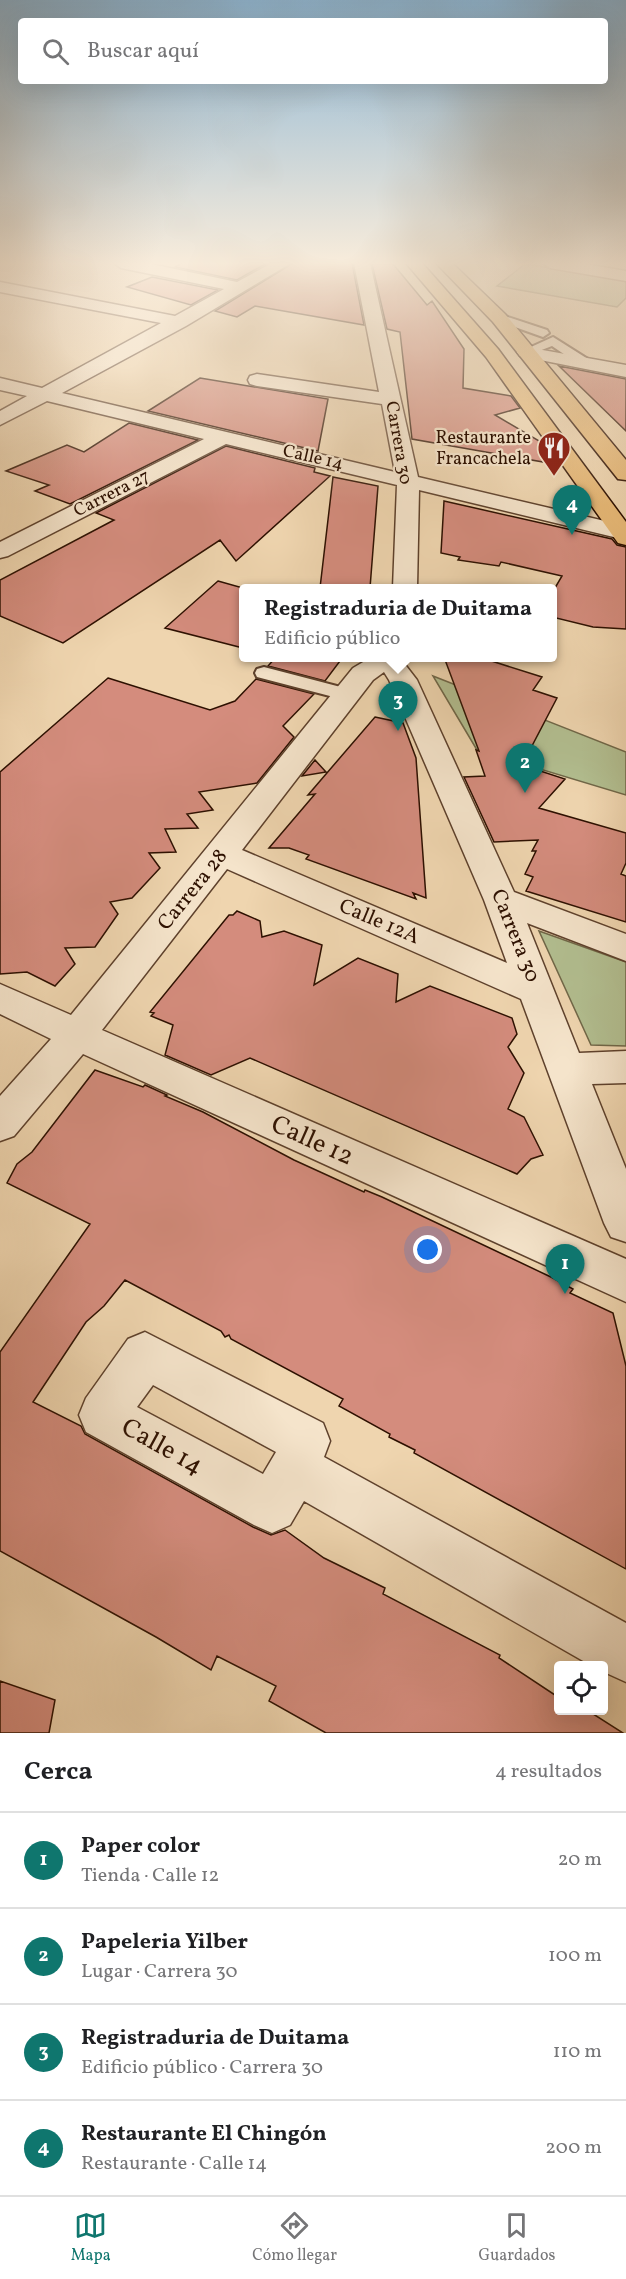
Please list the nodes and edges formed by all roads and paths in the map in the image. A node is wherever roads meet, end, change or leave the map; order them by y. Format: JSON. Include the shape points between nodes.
{"nodes":[{"id":1,"x":138,"y":344,"type":"edge"},
{"id":2,"x":379,"y":344,"type":"edge"},
{"id":3,"x":484,"y":344,"type":"edge"},
{"id":4,"x":520,"y":344,"type":"edge"},
{"id":5,"x":526,"y":352,"type":"junction"},
{"id":6,"x":626,"y":371,"type":"edge"},
{"id":7,"x":257,"y":380,"type":"dead end"},
{"id":8,"x":0,"y":384,"type":"edge"},
{"id":9,"x":42,"y":394,"type":"junction"},
{"id":10,"x":391,"y":399,"type":"junction"},
{"id":11,"x":0,"y":419,"type":"edge"},
{"id":12,"x":224,"y":437,"type":"junction"},
{"id":13,"x":626,"y":474,"type":"edge"},
{"id":14,"x":408,"y":481,"type":"junction"},
{"id":15,"x":624,"y":534,"type":"edge"},
{"id":16,"x":0,"y":551,"type":"edge"},
{"id":17,"x":405,"y":584,"type":"edge"},
{"id":18,"x":381,"y":662,"type":"edge"},
{"id":19,"x":390,"y":662,"type":"edge"},
{"id":20,"x":264,"y":672,"type":"dead end"},
{"id":21,"x":348,"y":694,"type":"junction"},
{"id":22,"x":222,"y":854,"type":"junction"},
{"id":23,"x":501,"y":900,"type":"junction"},
{"id":24,"x":626,"y":948,"type":"edge"},
{"id":25,"x":536,"y":990,"type":"junction"},
{"id":26,"x":0,"y":998,"type":"edge"},
{"id":27,"x":77,"y":1035,"type":"junction"},
{"id":28,"x":626,"y":1067,"type":"edge"},
{"id":29,"x":565,"y":1069,"type":"junction"},
{"id":30,"x":0,"y":1124,"type":"edge"},
{"id":31,"x":626,"y":1223,"type":"edge"},
{"id":32,"x":626,"y":1281,"type":"edge"},
{"id":33,"x":295,"y":1468,"type":"dead end"},
{"id":34,"x":626,"y":1654,"type":"edge"}],
"edges":[{"from":1,"to":9,"type":"street"},
{"from":2,"to":10,"type":"street","name":"Carrera 30"},
{"from":3,"to":15,"type":"highway"},
{"from":4,"to":5,"type":"highway"},
{"from":5,"to":6,"type":"street"},
{"from":5,"to":13,"type":"highway"},
{"from":7,"to":10,"type":"street"},
{"from":8,"to":9,"type":"street","name":"Calle 14"},
{"from":9,"to":11,"type":"street"},
{"from":9,"to":12,"type":"street","name":"Calle 14"},
{"from":10,"to":14,"type":"street","name":"Carrera 30"},
{"from":12,"to":14,"type":"street","name":"Calle 14"},
{"from":12,"to":16,"type":"street","name":"Carrera 27"},
{"from":14,"to":15,"type":"street","name":"Calle 14"},
{"from":14,"to":17,"type":"street","name":"Carrera 30"},
{"from":18,"to":21,"type":"street","name":"Carrera 28","via":[[363,674]]},
{"from":19,"to":23,"type":"street","name":"Carrera 30","via":[[403,680]]},
{"from":20,"to":21,"type":"lane"},
{"from":21,"to":22,"type":"street","name":"Carrera 28"},
{"from":22,"to":25,"type":"street","name":"Calle 12A"},
{"from":22,"to":27,"type":"street","name":"Carrera 28"},
{"from":23,"to":24,"type":"street"},
{"from":23,"to":25,"type":"street","name":"Carrera 30"},
{"from":25,"to":29,"type":"street","name":"Carrera 30"},
{"from":26,"to":27,"type":"street","name":"Calle 12"},
{"from":27,"to":30,"type":"street","name":"Carrera 28"},
{"from":27,"to":32,"type":"street","name":"Calle 12"},
{"from":28,"to":29,"type":"street"},
{"from":29,"to":31,"type":"street","name":"Carrera 30"},
{"from":33,"to":34,"type":"street"}]}
